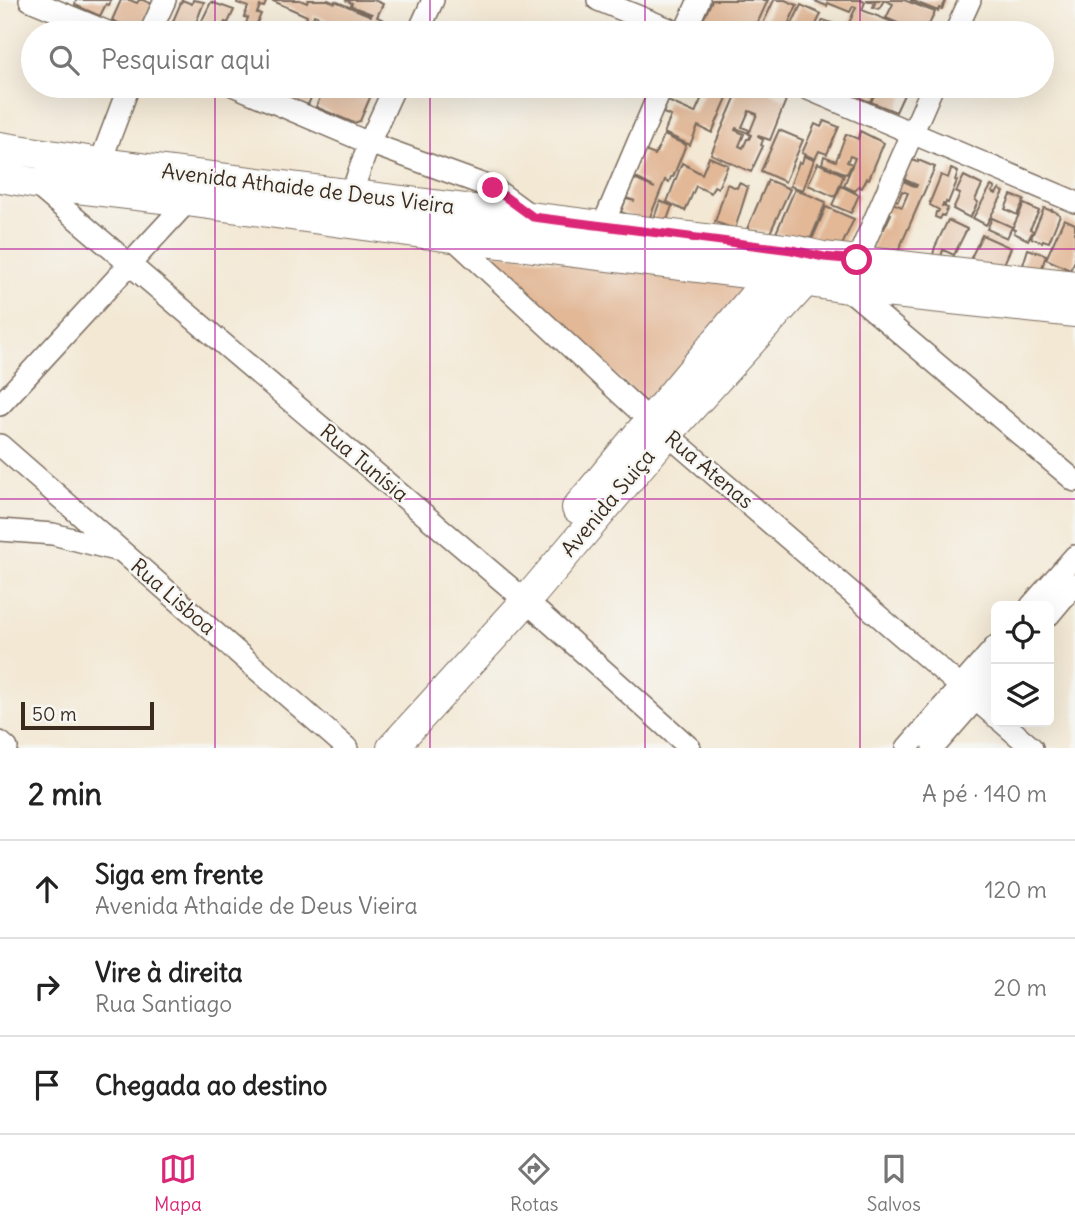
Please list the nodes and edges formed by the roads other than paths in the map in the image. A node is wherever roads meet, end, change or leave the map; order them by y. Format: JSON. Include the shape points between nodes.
{"nodes":[{"id":1,"x":30,"y":0,"type":"edge"},
{"id":2,"x":165,"y":0,"type":"edge"},
{"id":3,"x":433,"y":0,"type":"edge"},
{"id":4,"x":598,"y":0,"type":"edge"},
{"id":5,"x":699,"y":0,"type":"edge"},
{"id":6,"x":970,"y":0,"type":"edge"},
{"id":7,"x":81,"y":21,"type":"edge"},
{"id":8,"x":155,"y":21,"type":"edge"},
{"id":9,"x":423,"y":21,"type":"edge"},
{"id":10,"x":651,"y":21,"type":"edge"},
{"id":11,"x":688,"y":21,"type":"edge"},
{"id":12,"x":960,"y":21,"type":"edge"},
{"id":13,"x":125,"y":98,"type":"edge"},
{"id":14,"x":263,"y":98,"type":"edge"},
{"id":15,"x":390,"y":98,"type":"edge"},
{"id":16,"x":657,"y":98,"type":"edge"},
{"id":17,"x":829,"y":98,"type":"edge"},
{"id":18,"x":928,"y":98,"type":"edge"},
{"id":19,"x":912,"y":134,"type":"junction"},
{"id":20,"x":369,"y":143,"type":"junction"},
{"id":21,"x":0,"y":147,"type":"edge"},
{"id":22,"x":100,"y":163,"type":"junction"},
{"id":23,"x":0,"y":177,"type":"edge"},
{"id":24,"x":34,"y":183,"type":"junction"},
{"id":25,"x":351,"y":195,"type":"junction"},
{"id":26,"x":188,"y":201,"type":"junction"},
{"id":27,"x":1075,"y":202,"type":"edge"},
{"id":28,"x":452,"y":207,"type":"junction"},
{"id":29,"x":533,"y":217,"type":"junction"},
{"id":30,"x":602,"y":227,"type":"junction"},
{"id":31,"x":452,"y":237,"type":"junction"},
{"id":32,"x":792,"y":250,"type":"junction"},
{"id":33,"x":824,"y":257,"type":"junction"},
{"id":34,"x":857,"y":260,"type":"junction"},
{"id":35,"x":129,"y":264,"type":"junction"},
{"id":36,"x":772,"y":276,"type":"junction"},
{"id":37,"x":805,"y":282,"type":"junction"},
{"id":38,"x":1075,"y":286,"type":"edge"},
{"id":39,"x":847,"y":288,"type":"junction"},
{"id":40,"x":1075,"y":312,"type":"edge"},
{"id":41,"x":0,"y":405,"type":"edge"},
{"id":42,"x":659,"y":427,"type":"junction"},
{"id":43,"x":0,"y":445,"type":"edge"},
{"id":44,"x":1075,"y":481,"type":"edge"},
{"id":45,"x":0,"y":530,"type":"edge"},
{"id":46,"x":120,"y":551,"type":"junction"},
{"id":47,"x":1075,"y":556,"type":"edge"},
{"id":48,"x":1075,"y":584,"type":"edge"},
{"id":49,"x":518,"y":594,"type":"junction"},
{"id":50,"x":1035,"y":601,"type":"edge"},
{"id":51,"x":1054,"y":609,"type":"edge"},
{"id":52,"x":991,"y":655,"type":"edge"},
{"id":53,"x":991,"y":679,"type":"edge"},
{"id":54,"x":969,"y":693,"type":"junction"},
{"id":55,"x":991,"y":713,"type":"edge"},
{"id":56,"x":1008,"y":727,"type":"edge"},
{"id":57,"x":0,"y":742,"type":"edge"},
{"id":58,"x":7,"y":748,"type":"edge"},
{"id":59,"x":347,"y":748,"type":"edge"},
{"id":60,"x":368,"y":748,"type":"edge"},
{"id":61,"x":391,"y":748,"type":"edge"},
{"id":62,"x":690,"y":748,"type":"edge"},
{"id":63,"x":907,"y":748,"type":"edge"},
{"id":64,"x":933,"y":748,"type":"edge"},
{"id":65,"x":1032,"y":748,"type":"edge"}],
"edges":[{"from":1,"to":7,"type":"street"},
{"from":2,"to":8,"type":"street"},
{"from":3,"to":9,"type":"street"},
{"from":4,"to":10,"type":"street"},
{"from":5,"to":11,"type":"street"},
{"from":6,"to":12,"type":"street"},
{"from":13,"to":22,"type":"street"},
{"from":14,"to":20,"type":"street"},
{"from":15,"to":20,"type":"street"},
{"from":16,"to":30,"type":"street"},
{"from":17,"to":19,"type":"street"},
{"from":18,"to":19,"type":"street"},
{"from":19,"to":27,"type":"street"},
{"from":19,"to":34,"type":"street"},
{"from":20,"to":25,"type":"street"},
{"from":20,"to":29,"type":"street","via":[[493,188]]},
{"from":21,"to":22,"type":"street","name":"Avenida Athaide de Deus Vieira"},
{"from":22,"to":25,"type":"street","name":"Avenida Athaide de Deus Vieira"},
{"from":23,"to":24,"type":"street","name":"Avenida Athaide de Deus Vieira"},
{"from":24,"to":26,"type":"street","name":"Avenida Athaide de Deus Vieira"},
{"from":24,"to":35,"type":"street","name":"Rua Tunísia"},
{"from":25,"to":28,"type":"street","name":"Avenida Athaide de Deus Vieira"},
{"from":26,"to":31,"type":"street","name":"Avenida Athaide de Deus Vieira"},
{"from":26,"to":35,"type":"street"},
{"from":28,"to":29,"type":"street","name":"Avenida Athaide de Deus Vieira"},
{"from":28,"to":31,"type":"street"},
{"from":29,"to":30,"type":"street","name":"Avenida Athaide de Deus Vieira"},
{"from":30,"to":32,"type":"street","name":"Avenida Athaide de Deus Vieira"},
{"from":31,"to":36,"type":"street","name":"Avenida Athaide de Deus Vieira"},
{"from":31,"to":42,"type":"street","name":"Rua Atenas"},
{"from":32,"to":33,"type":"street","name":"Avenida Athaide de Deus Vieira"},
{"from":32,"to":36,"type":"street","name":"Avenida Suiça"},
{"from":33,"to":34,"type":"street","name":"Avenida Athaide de Deus Vieira"},
{"from":33,"to":37,"type":"street","name":"Avenida Suiça"},
{"from":34,"to":38,"type":"street","name":"Avenida Athaide de Deus Vieira"},
{"from":35,"to":41,"type":"street"},
{"from":35,"to":49,"type":"street","name":"Rua Tunísia"},
{"from":36,"to":37,"type":"street","name":"Avenida Athaide de Deus Vieira"},
{"from":36,"to":42,"type":"street","name":"Avenida Suiça"},
{"from":37,"to":39,"type":"street","name":"Avenida Athaide de Deus Vieira"},
{"from":37,"to":42,"type":"street","name":"Avenida Suiça"},
{"from":39,"to":40,"type":"street","name":"Avenida Athaide de Deus Vieira"},
{"from":39,"to":44,"type":"street"},
{"from":42,"to":49,"type":"street","name":"Avenida Suiça"},
{"from":42,"to":54,"type":"street","name":"Rua Atenas"},
{"from":43,"to":46,"type":"street","name":"Rua Lisboa"},
{"from":45,"to":46,"type":"street","via":[[53,534]]},
{"from":46,"to":59,"type":"street","name":"Rua Lisboa"},
{"from":47,"to":50,"type":"street"},
{"from":48,"to":51,"type":"street"},
{"from":49,"to":60,"type":"street","name":"Avenida Suiça"},
{"from":49,"to":61,"type":"street","name":"Avenida Suiça"},
{"from":49,"to":62,"type":"street","name":"Rua Tunísia"},
{"from":52,"to":54,"type":"street"},
{"from":53,"to":54,"type":"street"},
{"from":54,"to":55,"type":"street","name":"Rua Atenas"},
{"from":54,"to":63,"type":"street"},
{"from":54,"to":64,"type":"street"},
{"from":56,"to":65,"type":"street"},
{"from":57,"to":58,"type":"street"}]}
